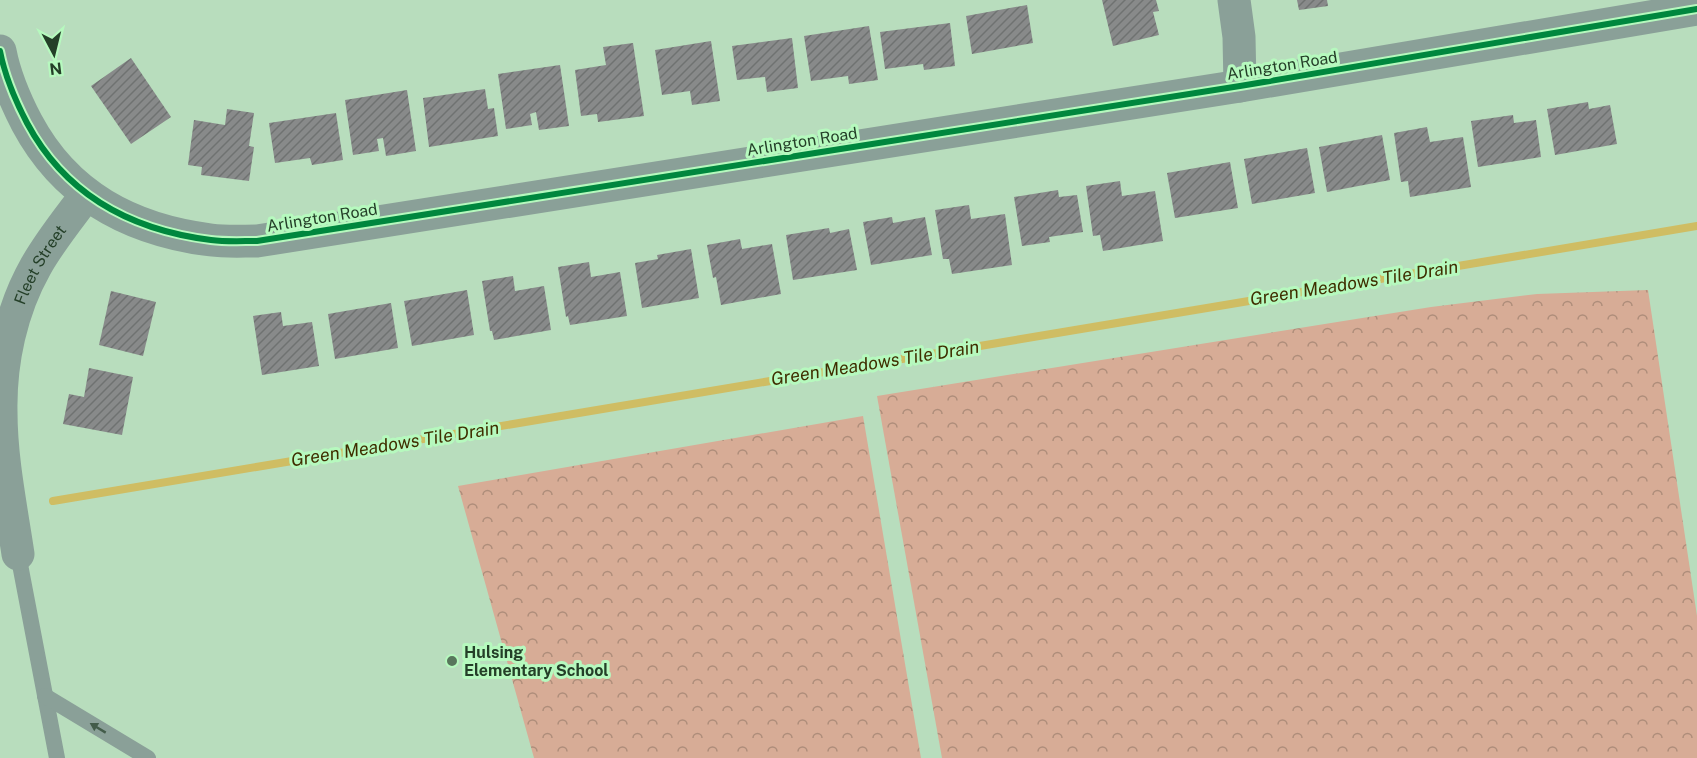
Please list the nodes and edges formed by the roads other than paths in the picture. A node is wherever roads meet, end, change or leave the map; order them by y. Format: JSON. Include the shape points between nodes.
{"nodes":[{"id":1,"x":1234,"y":0,"type":"edge"},
{"id":2,"x":1697,"y":9,"type":"edge"},
{"id":3,"x":0,"y":51,"type":"edge"},
{"id":4,"x":1240,"y":86,"type":"junction"},
{"id":5,"x":86,"y":195,"type":"junction"},
{"id":6,"x":18,"y":554,"type":"joint"},
{"id":7,"x":45,"y":696,"type":"junction"},
{"id":8,"x":53,"y":755,"type":"edge"},
{"id":9,"x":148,"y":758,"type":"edge"}],
"edges":[{"from":1,"to":4,"type":"street"},
{"from":2,"to":4,"type":"street","name":"Arlington Road"},
{"from":3,"to":5,"type":"street","name":"Arlington Road","via":[[14,99],[36,140]]},
{"from":4,"to":5,"type":"street","name":"Arlington Road","via":[[257,241],[212,241],[167,232],[120,216]]},
{"from":5,"to":6,"type":"street","name":"Fleet Street","via":[[35,268],[8,341],[1,412]]},
{"from":6,"to":7,"type":"lane"},
{"from":7,"to":8,"type":"lane"},
{"from":9,"to":7,"type":"lane","one_way":true}]}
